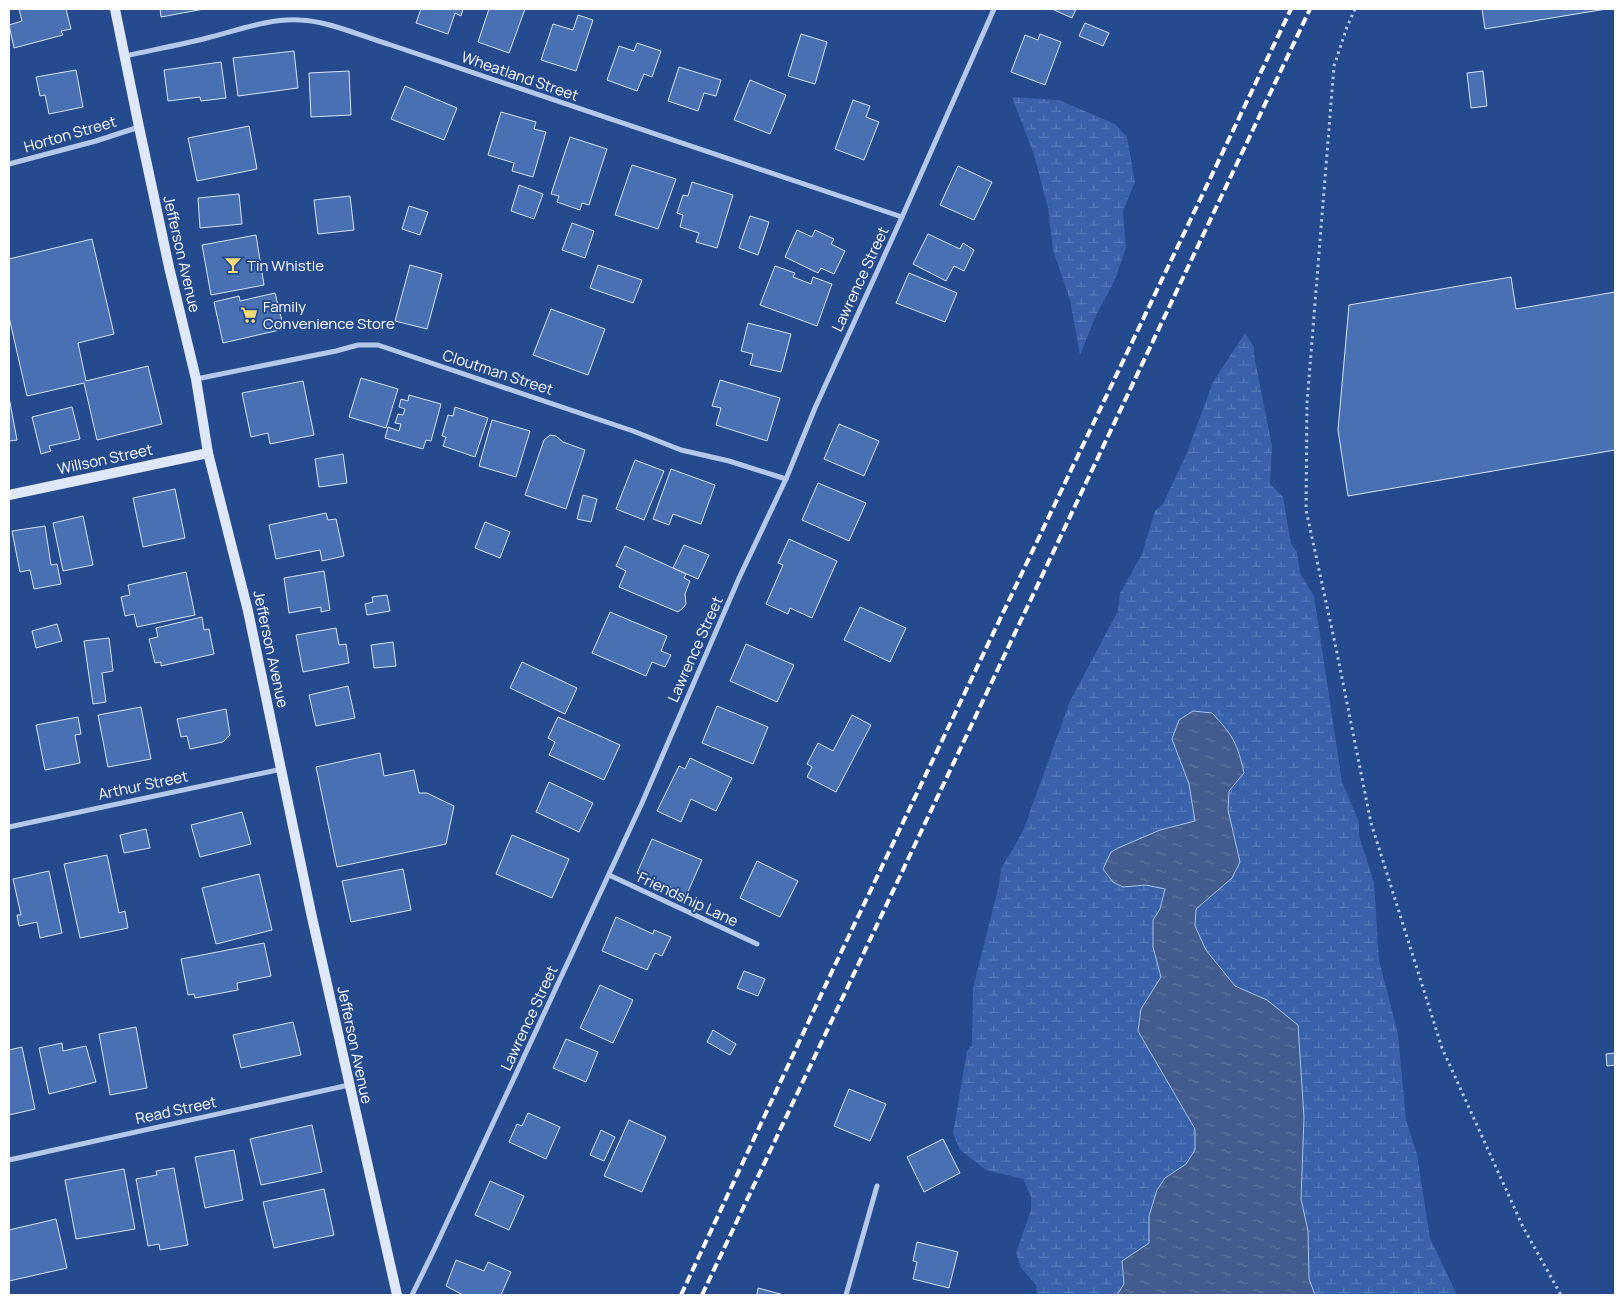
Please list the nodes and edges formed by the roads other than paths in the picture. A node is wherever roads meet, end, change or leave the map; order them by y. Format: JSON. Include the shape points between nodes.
{"nodes":[{"id":1,"x":115,"y":9,"type":"edge"},
{"id":2,"x":994,"y":9,"type":"edge"},
{"id":3,"x":125,"y":56,"type":"junction"},
{"id":4,"x":139,"y":127,"type":"junction"},
{"id":5,"x":9,"y":164,"type":"edge"},
{"id":6,"x":902,"y":216,"type":"junction"},
{"id":7,"x":196,"y":379,"type":"junction"},
{"id":8,"x":208,"y":453,"type":"junction"},
{"id":9,"x":786,"y":479,"type":"junction"},
{"id":10,"x":9,"y":495,"type":"edge"},
{"id":11,"x":282,"y":769,"type":"junction"},
{"id":12,"x":9,"y":827,"type":"edge"},
{"id":13,"x":609,"y":875,"type":"junction"},
{"id":14,"x":756,"y":944,"type":"dead end"},
{"id":15,"x":349,"y":1085,"type":"junction"},
{"id":16,"x":9,"y":1160,"type":"edge"},
{"id":17,"x":877,"y":1186,"type":"dead end"},
{"id":18,"x":397,"y":1295,"type":"edge"},
{"id":19,"x":412,"y":1295,"type":"edge"},
{"id":20,"x":846,"y":1295,"type":"edge"}],
"edges":[{"from":1,"to":3,"type":"main road","name":"Jefferson Avenue"},
{"from":2,"to":6,"type":"street","name":"Lawrence Street"},
{"from":3,"to":4,"type":"main road","name":"Jefferson Avenue"},
{"from":3,"to":6,"type":"street","name":"Wheatland Street","via":[[255,26],[302,20],[388,44]]},
{"from":4,"to":5,"type":"street","name":"Horton Street"},
{"from":4,"to":7,"type":"main road","name":"Jefferson Avenue"},
{"from":6,"to":9,"type":"street","name":"Lawrence Street"},
{"from":7,"to":8,"type":"main road","name":"Jefferson Avenue"},
{"from":7,"to":9,"type":"street","name":"Cloutman Street","via":[[358,345],[378,345],[681,450]]},
{"from":8,"to":10,"type":"main road","name":"Willson Street"},
{"from":8,"to":11,"type":"main road","name":"Jefferson Avenue","via":[[248,611]]},
{"from":9,"to":13,"type":"street","name":"Lawrence Street","via":[[739,578]]},
{"from":11,"to":12,"type":"street","name":"Arthur Street"},
{"from":11,"to":15,"type":"main road","name":"Jefferson Avenue"},
{"from":13,"to":14,"type":"street","name":"Friendship Lane"},
{"from":13,"to":19,"type":"street","name":"Lawrence Street"},
{"from":15,"to":16,"type":"street","name":"Read Street"},
{"from":15,"to":18,"type":"main road","name":"Jefferson Avenue"},
{"from":17,"to":20,"type":"street"}]}
